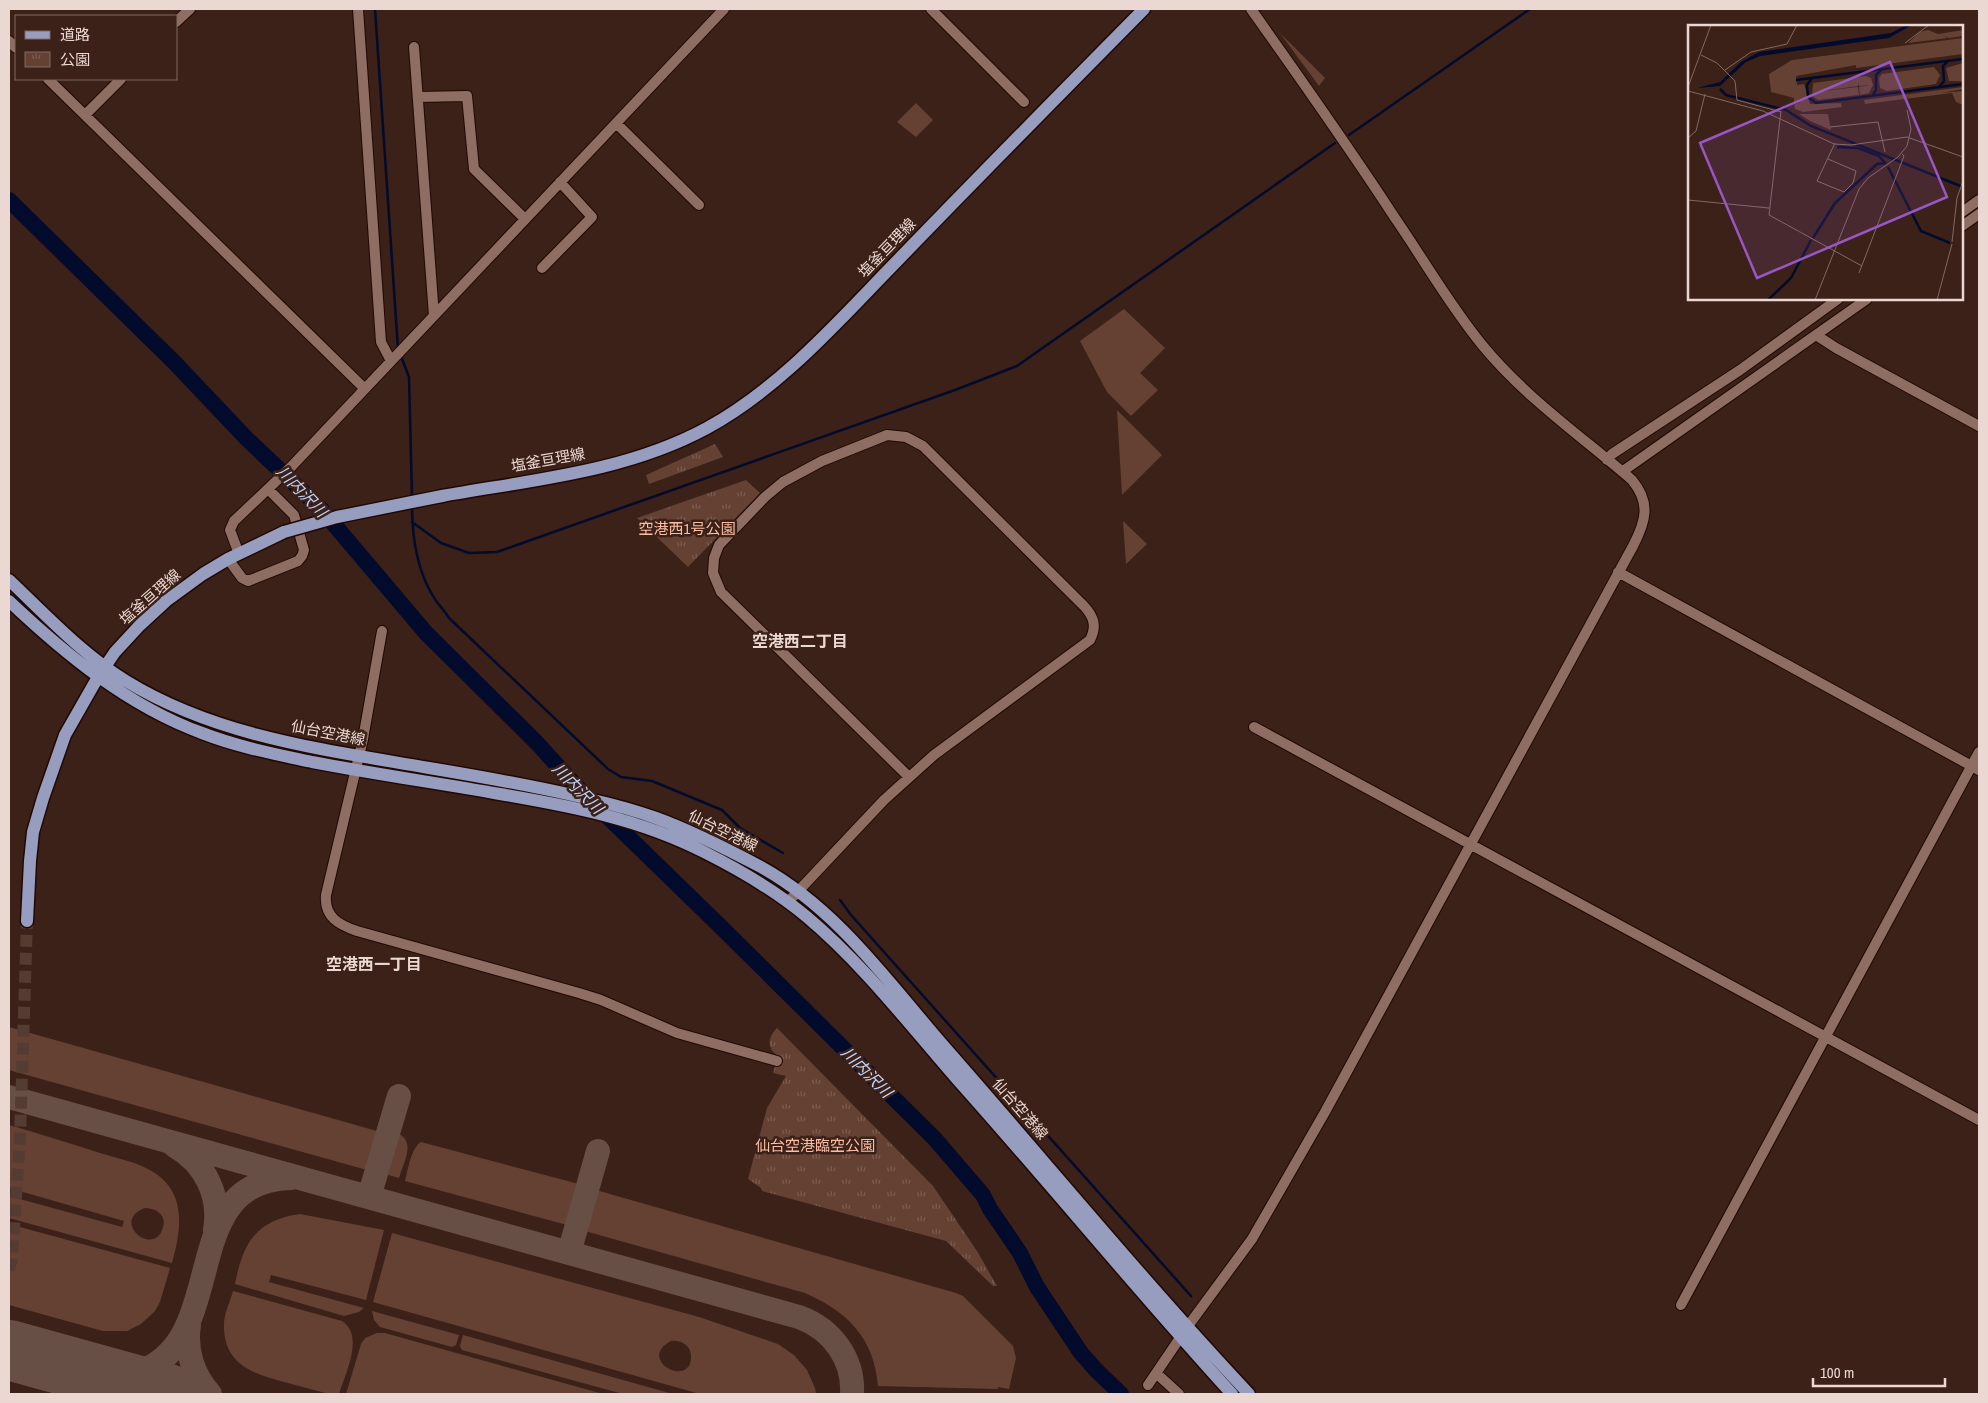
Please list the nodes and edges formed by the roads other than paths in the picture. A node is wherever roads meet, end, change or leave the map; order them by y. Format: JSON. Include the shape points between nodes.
{"nodes":[{"id":1,"x":190,"y":9,"type":"edge"},
{"id":2,"x":358,"y":9,"type":"edge"},
{"id":3,"x":724,"y":9,"type":"edge"},
{"id":4,"x":931,"y":9,"type":"edge"},
{"id":5,"x":1144,"y":9,"type":"edge"},
{"id":6,"x":1251,"y":9,"type":"edge"},
{"id":7,"x":178,"y":20,"type":"edge"},
{"id":8,"x":414,"y":47,"type":"dead end"},
{"id":9,"x":49,"y":80,"type":"edge"},
{"id":10,"x":120,"y":80,"type":"edge"},
{"id":11,"x":418,"y":96,"type":"junction"},
{"id":12,"x":1024,"y":102,"type":"dead end"},
{"id":13,"x":85,"y":116,"type":"junction"},
{"id":14,"x":616,"y":123,"type":"junction"},
{"id":15,"x":560,"y":182,"type":"junction"},
{"id":16,"x":1979,"y":200,"type":"edge"},
{"id":17,"x":698,"y":205,"type":"dead end"},
{"id":18,"x":1963,"y":211,"type":"edge"},
{"id":19,"x":1979,"y":214,"type":"edge"},
{"id":20,"x":525,"y":219,"type":"junction"},
{"id":21,"x":1963,"y":225,"type":"edge"},
{"id":22,"x":542,"y":268,"type":"dead end"},
{"id":23,"x":1837,"y":300,"type":"edge"},
{"id":24,"x":1866,"y":300,"type":"edge"},
{"id":25,"x":434,"y":316,"type":"junction"},
{"id":26,"x":1816,"y":335,"type":"junction"},
{"id":27,"x":391,"y":360,"type":"junction"},
{"id":28,"x":365,"y":389,"type":"junction"},
{"id":29,"x":1979,"y":426,"type":"edge"},
{"id":30,"x":1607,"y":460,"type":"junction"},
{"id":31,"x":1623,"y":472,"type":"junction"},
{"id":32,"x":268,"y":489,"type":"junction"},
{"id":33,"x":234,"y":556,"type":"junction"},
{"id":34,"x":1618,"y":572,"type":"junction"},
{"id":35,"x":9,"y":580,"type":"edge"},
{"id":36,"x":9,"y":600,"type":"edge"},
{"id":37,"x":382,"y":631,"type":"dead end"},
{"id":38,"x":102,"y":671,"type":"junction"},
{"id":39,"x":1254,"y":727,"type":"dead end"},
{"id":40,"x":1979,"y":752,"type":"edge"},
{"id":41,"x":359,"y":756,"type":"junction"},
{"id":42,"x":1976,"y":768,"type":"edge"},
{"id":43,"x":356,"y":769,"type":"junction"},
{"id":44,"x":909,"y":777,"type":"junction"},
{"id":45,"x":1471,"y":845,"type":"junction"},
{"id":46,"x":799,"y":891,"type":"junction"},
{"id":47,"x":788,"y":902,"type":"junction"},
{"id":48,"x":27,"y":921,"type":"tunnel mouth"},
{"id":49,"x":1825,"y":1037,"type":"junction"},
{"id":50,"x":776,"y":1061,"type":"dead end"},
{"id":51,"x":1979,"y":1120,"type":"edge"},
{"id":52,"x":1681,"y":1305,"type":"dead end"},
{"id":53,"x":1188,"y":1326,"type":"junction"},
{"id":54,"x":1180,"y":1337,"type":"junction"},
{"id":55,"x":1156,"y":1373,"type":"junction"},
{"id":56,"x":1148,"y":1385,"type":"dead end"},
{"id":57,"x":1179,"y":1394,"type":"edge"},
{"id":58,"x":1232,"y":1394,"type":"edge"},
{"id":59,"x":1249,"y":1394,"type":"edge"}],
"edges":[{"from":1,"to":7,"type":"street"},
{"from":2,"to":27,"type":"street","via":[[381,342]]},
{"from":3,"to":14,"type":"street"},
{"from":4,"to":12,"type":"street"},
{"from":5,"to":33,"type":"main road","name":"塩釜亘理線","bridge":true,"via":[[815,344],[751,400],[705,429],[629,460],[337,517],[284,532]]},
{"from":6,"to":30,"type":"street","via":[[1482,346],[1546,410]]},
{"from":8,"to":11,"type":"street"},
{"from":9,"to":13,"type":"street"},
{"from":10,"to":13,"type":"street"},
{"from":11,"to":20,"type":"street","via":[[467,96],[474,169]]},
{"from":11,"to":25,"type":"street"},
{"from":13,"to":28,"type":"street"},
{"from":14,"to":15,"type":"street"},
{"from":14,"to":17,"type":"street"},
{"from":15,"to":20,"type":"street"},
{"from":15,"to":22,"type":"street","via":[[592,217]]},
{"from":16,"to":18,"type":"street"},
{"from":19,"to":21,"type":"street"},
{"from":20,"to":25,"type":"street"},
{"from":23,"to":30,"type":"street"},
{"from":24,"to":26,"type":"street"},
{"from":25,"to":27,"type":"street"},
{"from":26,"to":29,"type":"street"},
{"from":26,"to":31,"type":"street"},
{"from":27,"to":28,"type":"street"},
{"from":28,"to":32,"type":"street"},
{"from":30,"to":31,"type":"street"},
{"from":31,"to":34,"type":"street","via":[[1640,489],[1645,513],[1641,530]]},
{"from":32,"to":33,"type":"street","via":[[231,526]]},
{"from":32,"to":33,"type":"street","via":[[294,515],[304,550],[302,556],[248,581],[242,578]]},
{"from":33,"to":38,"type":"main road","name":"塩釜亘理線","via":[[202,574],[166,601],[115,652]]},
{"from":34,"to":42,"type":"street"},
{"from":34,"to":45,"type":"street"},
{"from":35,"to":38,"type":"main road","name":"仙台空港線"},
{"from":36,"to":38,"type":"main road","name":"仙台空港線","via":[[60,647]]},
{"from":37,"to":41,"type":"street"},
{"from":38,"to":41,"type":"main road","name":"仙台空港線","via":[[208,720],[259,735]]},
{"from":38,"to":43,"type":"main road","name":"仙台空港線","via":[[135,700],[198,732],[266,752]]},
{"from":38,"to":48,"type":"main road","name":"塩釜亘理線","via":[[65,735],[43,798],[33,832]]},
{"from":39,"to":45,"type":"street"},
{"from":40,"to":42,"type":"street"},
{"from":41,"to":43,"type":"street"},
{"from":41,"to":46,"type":"main road","name":"仙台空港線","via":[[534,787],[653,816],[764,869]]},
{"from":42,"to":49,"type":"street"},
{"from":43,"to":47,"type":"main road","name":"仙台空港線","via":[[616,817],[703,851]]},
{"from":43,"to":50,"type":"street","via":[[326,895],[327,911],[337,922],[357,931],[579,993],[677,1033]]},
{"from":44,"to":44,"type":"street","via":[[1090,640],[1094,627],[1093,617],[1084,606],[923,446],[895,434],[822,460],[783,482],[720,545],[712,573],[721,592]]},
{"from":44,"to":46,"type":"street"},
{"from":45,"to":49,"type":"street"},
{"from":45,"to":53,"type":"street","via":[[1252,1239]]},
{"from":46,"to":47,"type":"street"},
{"from":46,"to":53,"type":"main road","name":"仙台空港線","via":[[846,932],[880,969],[905,1002]]},
{"from":47,"to":54,"type":"main road","name":"仙台空港線","via":[[810,919],[865,974]]},
{"from":49,"to":51,"type":"street"},
{"from":49,"to":52,"type":"street"},
{"from":53,"to":54,"type":"street"},
{"from":53,"to":59,"type":"main road","name":"仙台空港線"},
{"from":54,"to":55,"type":"street"},
{"from":54,"to":58,"type":"main road","name":"仙台空港線"},
{"from":55,"to":56,"type":"street"},
{"from":55,"to":57,"type":"street"}]}
